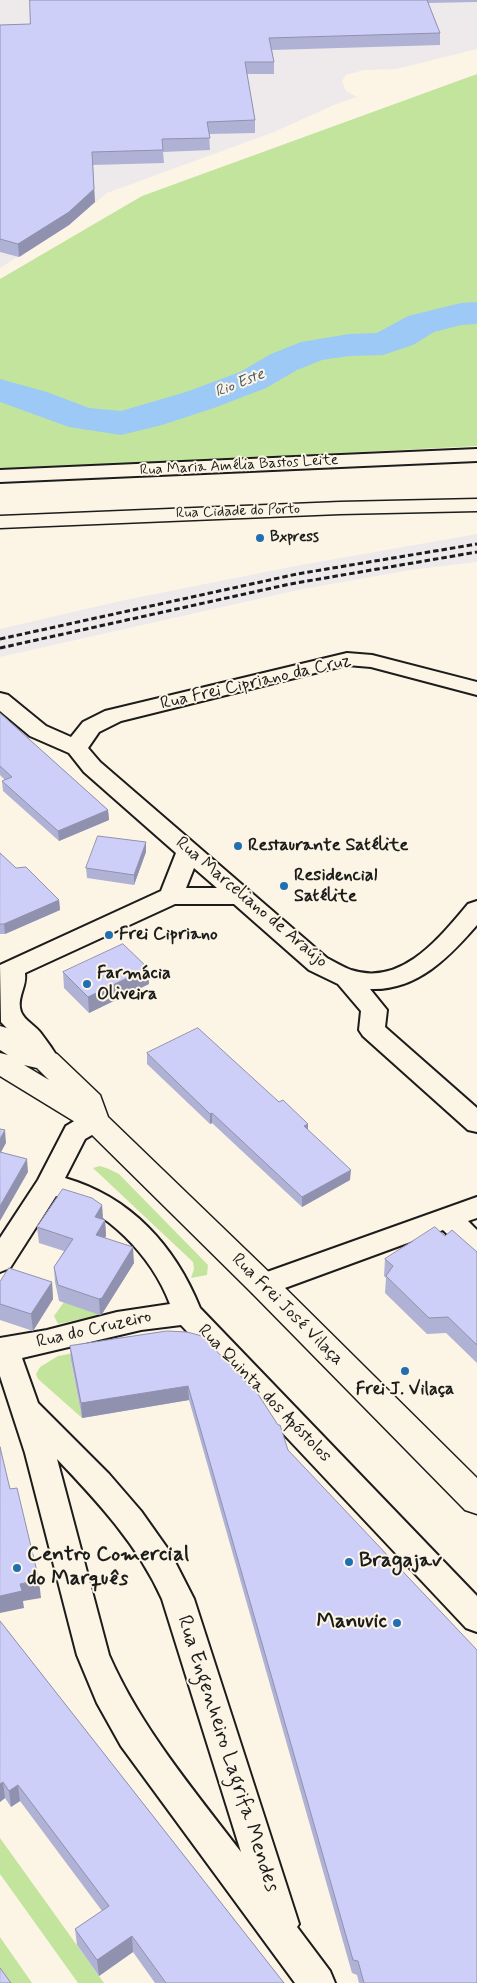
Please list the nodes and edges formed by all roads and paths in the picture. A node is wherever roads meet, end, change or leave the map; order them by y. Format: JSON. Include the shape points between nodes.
{"nodes":[{"id":1,"x":477,"y":456,"type":"edge"},
{"id":2,"x":0,"y":476,"type":"edge"},
{"id":3,"x":477,"y":505,"type":"edge"},
{"id":4,"x":0,"y":522,"type":"edge"},
{"id":5,"x":477,"y":688,"type":"edge"},
{"id":6,"x":0,"y":700,"type":"edge"},
{"id":7,"x":77,"y":748,"type":"junction"},
{"id":8,"x":188,"y":852,"type":"junction"},
{"id":9,"x":171,"y":896,"type":"junction"},
{"id":10,"x":239,"y":896,"type":"junction"},
{"id":11,"x":477,"y":909,"type":"edge"},
{"id":12,"x":4,"y":970,"type":"edge"},
{"id":13,"x":347,"y":978,"type":"junction"},
{"id":14,"x":0,"y":1036,"type":"edge"},
{"id":15,"x":47,"y":1062,"type":"junction"},
{"id":16,"x":0,"y":1063,"type":"edge"},
{"id":17,"x":95,"y":1121,"type":"junction"},
{"id":18,"x":477,"y":1123,"type":"edge"},
{"id":19,"x":49,"y":1184,"type":"junction"},
{"id":20,"x":477,"y":1207,"type":"edge"},
{"id":21,"x":447,"y":1218,"type":"junction"},
{"id":22,"x":477,"y":1246,"type":"edge"},
{"id":23,"x":0,"y":1261,"type":"edge"},
{"id":24,"x":262,"y":1285,"type":"junction"},
{"id":25,"x":188,"y":1314,"type":"junction"},
{"id":26,"x":2,"y":1349,"type":"edge"},
{"id":27,"x":25,"y":1408,"type":"junction"},
{"id":28,"x":477,"y":1500,"type":"edge"},
{"id":29,"x":477,"y":1618,"type":"edge"},
{"id":30,"x":287,"y":1944,"type":"junction"},
{"id":31,"x":318,"y":1983,"type":"edge"}],
"edges":[{"from":1,"to":2,"type":"street","name":"Rua Maria Amélia Bastos Leite"},
{"from":3,"to":4,"type":"main road","name":"Rua Cidade do Porto"},
{"from":5,"to":7,"type":"street","name":"Rua Frei Cipriano da Cruz","via":[[372,661],[342,660],[113,716],[83,733]]},
{"from":6,"to":7,"type":"street","via":[[38,731]]},
{"from":7,"to":8,"type":"street","name":"Rua Marceliano de Araújo","via":[[92,767]]},
{"from":8,"to":9,"type":"street"},
{"from":8,"to":10,"type":"street","name":"Rua Marceliano de Araújo"},
{"from":9,"to":10,"type":"street"},
{"from":9,"to":12,"type":"street"},
{"from":10,"to":13,"type":"street","name":"Rua Marceliano de Araújo","via":[[318,964]]},
{"from":11,"to":13,"type":"street","via":[[436,955],[420,967],[400,977],[378,981]]},
{"from":12,"to":15,"type":"street","via":[[14,982],[8,995],[7,1009]]},
{"from":13,"to":18,"type":"street","name":"Rua Marceliano de Araújo","via":[[374,1010],[372,1030]]},
{"from":14,"to":15,"type":"main road","name":"Rua Frei José Vilaça","via":[[28,1056]]},
{"from":15,"to":17,"type":"main road","name":"Rua Frei José Vilaça","via":[[90,1102]]},
{"from":16,"to":17,"type":"main road","name":"Rua Frei José Vilaça"},
{"from":17,"to":19,"type":"street","via":[[75,1132]]},
{"from":17,"to":24,"type":"main road","name":"Rua Frei José Vilaça"},
{"from":19,"to":23,"type":"street"},
{"from":19,"to":25,"type":"street","name":"Rua Quinta dos Apóstolos","via":[[85,1195],[122,1220],[155,1252],[174,1280]]},
{"from":20,"to":21,"type":"street"},
{"from":21,"to":22,"type":"street"},
{"from":21,"to":24,"type":"street"},
{"from":24,"to":28,"type":"main road","name":"Rua Frei José Vilaça"},
{"from":25,"to":26,"type":"street","name":"Rua do Cruzeiro","via":[[154,1315],[52,1341]]},
{"from":25,"to":29,"type":"street","name":"Rua Quinta dos Apóstolos"},
{"from":26,"to":27,"type":"street","name":"Rua Engenheiro Lagrifa Mendes"},
{"from":27,"to":30,"type":"street","name":"Rua Engenheiro Lagrifa Mendes","via":[[93,1655],[109,1693],[133,1734]]},
{"from":27,"to":30,"type":"street","name":"Rua Engenheiro Lagrifa Mendes","via":[[90,1473],[160,1562],[178,1599]]},
{"from":30,"to":31,"type":"street","name":"Rua Engenheiro Lagrifa Mendes"}]}
